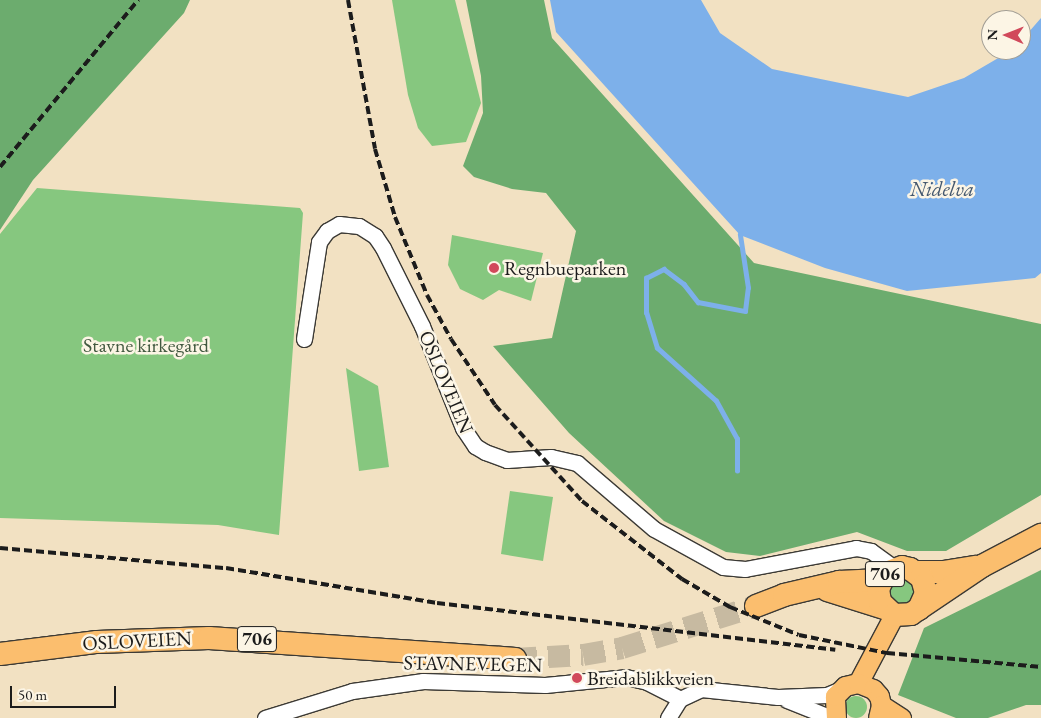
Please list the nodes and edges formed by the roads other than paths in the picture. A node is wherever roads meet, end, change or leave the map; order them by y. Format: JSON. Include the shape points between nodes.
{"nodes":[{"id":1,"x":304,"y":339,"type":"dead end"},
{"id":2,"x":1041,"y":535,"type":"edge"},
{"id":3,"x":982,"y":566,"type":"junction"},
{"id":4,"x":916,"y":572,"type":"junction"},
{"id":5,"x":887,"y":574,"type":"junction"},
{"id":6,"x":821,"y":588,"type":"junction"},
{"id":7,"x":756,"y":606,"type":"tunnel mouth"},
{"id":8,"x":918,"y":609,"type":"junction"},
{"id":9,"x":889,"y":611,"type":"junction"},
{"id":10,"x":0,"y":654,"type":"edge"},
{"id":11,"x":515,"y":658,"type":"tunnel mouth"},
{"id":12,"x":839,"y":690,"type":"junction"},
{"id":13,"x":778,"y":697,"type":"junction"},
{"id":14,"x":680,"y":699,"type":"junction"},
{"id":15,"x":872,"y":699,"type":"edge"},
{"id":16,"x":265,"y":718,"type":"edge"},
{"id":17,"x":668,"y":718,"type":"edge"},
{"id":18,"x":834,"y":718,"type":"edge"},
{"id":19,"x":901,"y":718,"type":"edge"}],
"edges":[{"from":1,"to":5,"type":"street","name":"OSLOVEIEN","via":[[319,242],[327,231],[339,224],[359,226],[376,236],[383,248],[422,326],[466,433],[485,452],[507,460],[551,457],[577,463],[654,529],[723,568],[745,569],[856,548],[871,551]]},
{"from":2,"to":3,"type":"highway","number":"706"},
{"from":3,"to":4,"type":"highway","number":"706"},
{"from":3,"to":8,"type":"highway","number":"706"},
{"from":4,"to":5,"type":"highway","number":"706","via":[[910,568]]},
{"from":4,"to":8,"type":"highway","number":"706","via":[[925,585],[926,594]]},
{"from":5,"to":6,"type":"highway","number":"706"},
{"from":5,"to":9,"type":"highway","number":"706","via":[[878,596]]},
{"from":6,"to":7,"type":"highway","number":"706","via":[[795,591]]},
{"from":6,"to":9,"type":"highway","number":"706"},
{"from":8,"to":9,"type":"highway","number":"706","via":[[903,616]]},
{"from":9,"to":15,"type":"main road","via":[[878,650]]},
{"from":10,"to":11,"type":"highway","name":"OSLOVEIEN","number":"706","via":[[97,642],[209,638]]},
{"from":12,"to":13,"type":"street","via":[[827,695]]},
{"from":12,"to":15,"type":"main road"},
{"from":12,"to":18,"type":"main road","via":[[833,703]]},
{"from":13,"to":14,"type":"street","via":[[701,689]]},
{"from":13,"to":18,"type":"street"},
{"from":14,"to":16,"type":"street","name":"STAVNEVEGEN","via":[[636,678],[545,685],[424,681],[352,691]]},
{"from":14,"to":17,"type":"street"},
{"from":15,"to":19,"type":"main road"}]}
